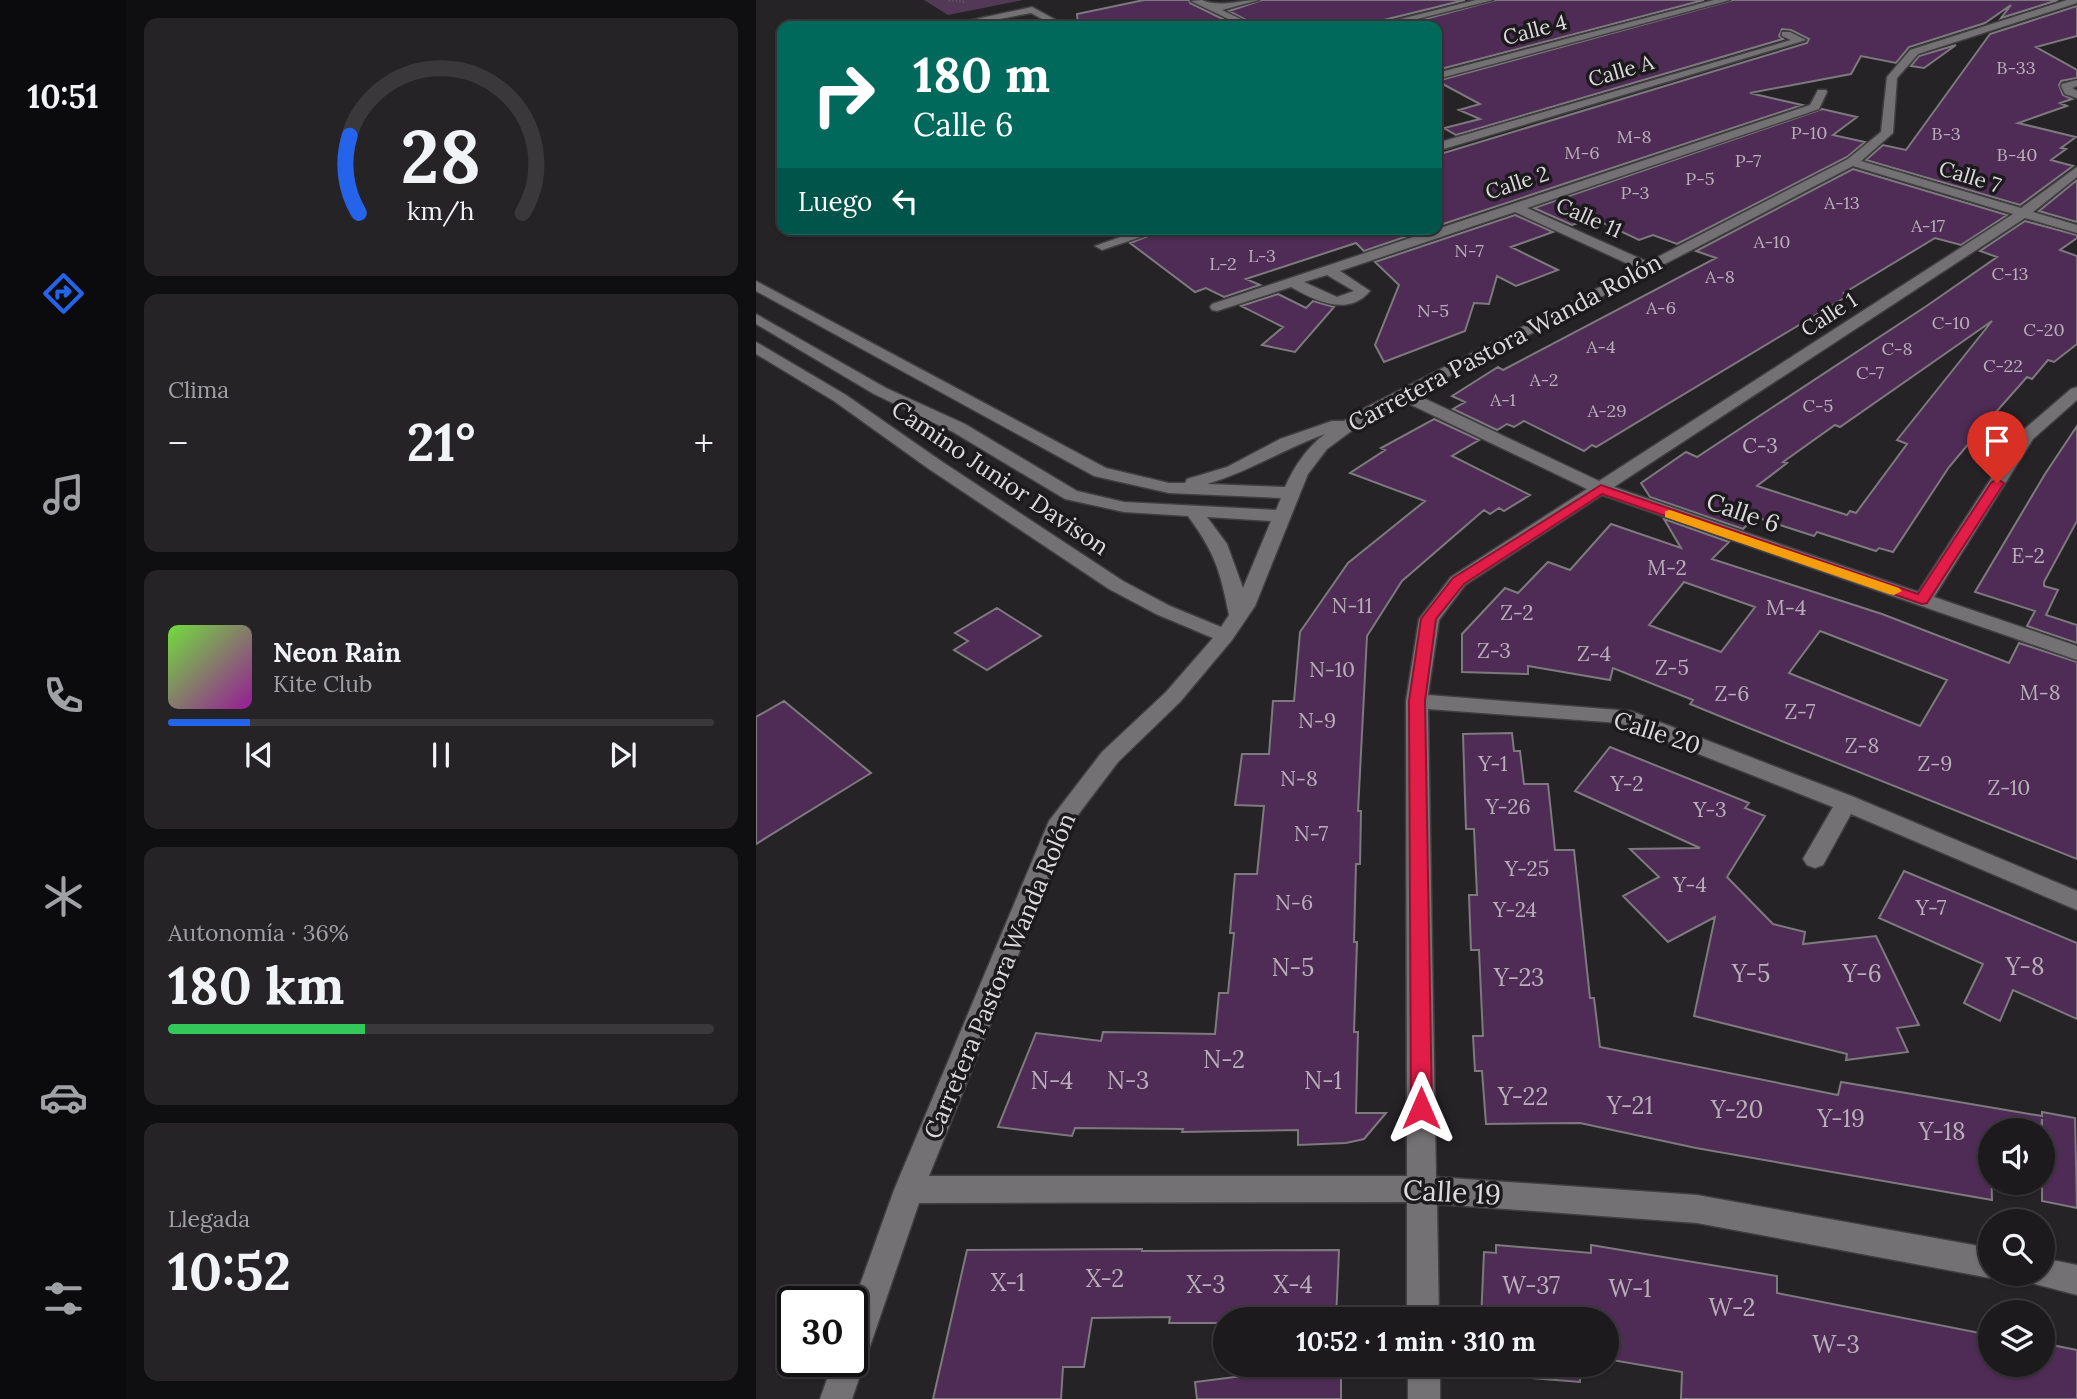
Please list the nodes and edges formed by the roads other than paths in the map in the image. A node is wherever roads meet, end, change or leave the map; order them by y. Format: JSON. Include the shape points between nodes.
{"nodes":[{"id":1,"x":1254,"y":0,"type":"edge"},
{"id":2,"x":1488,"y":0,"type":"edge"},
{"id":3,"x":1698,"y":0,"type":"edge"},
{"id":4,"x":1725,"y":0,"type":"edge"},
{"id":5,"x":2077,"y":0,"type":"edge"},
{"id":6,"x":1196,"y":1,"type":"edge"},
{"id":7,"x":1709,"y":4,"type":"junction"},
{"id":8,"x":1212,"y":9,"type":"junction"},
{"id":9,"x":975,"y":21,"type":"edge"},
{"id":10,"x":1053,"y":21,"type":"edge"},
{"id":11,"x":1239,"y":21,"type":"edge"},
{"id":12,"x":1399,"y":21,"type":"edge"},
{"id":13,"x":1786,"y":34,"type":"dead end"},
{"id":14,"x":1442,"y":75,"type":"edge"},
{"id":15,"x":2077,"y":83,"type":"edge"},
{"id":16,"x":1822,"y":92,"type":"dead end"},
{"id":17,"x":2077,"y":95,"type":"edge"},
{"id":18,"x":1442,"y":146,"type":"edge"},
{"id":19,"x":1852,"y":162,"type":"junction"},
{"id":20,"x":2077,"y":171,"type":"edge"},
{"id":21,"x":1515,"y":207,"type":"junction"},
{"id":22,"x":2023,"y":213,"type":"junction"},
{"id":23,"x":2077,"y":229,"type":"edge"},
{"id":24,"x":1442,"y":230,"type":"edge"},
{"id":25,"x":1138,"y":235,"type":"edge"},
{"id":26,"x":1427,"y":235,"type":"edge"},
{"id":27,"x":1102,"y":246,"type":"dead end"},
{"id":28,"x":1647,"y":267,"type":"junction"},
{"id":29,"x":1329,"y":270,"type":"junction"},
{"id":30,"x":1293,"y":282,"type":"junction"},
{"id":31,"x":756,"y":285,"type":"edge"},
{"id":32,"x":1217,"y":307,"type":"dead end"},
{"id":33,"x":756,"y":317,"type":"edge"},
{"id":34,"x":756,"y":347,"type":"edge"},
{"id":35,"x":2077,"y":392,"type":"edge"},
{"id":36,"x":1404,"y":395,"type":"junction"},
{"id":37,"x":1363,"y":415,"type":"junction"},
{"id":38,"x":1169,"y":488,"type":"junction"},
{"id":39,"x":1601,"y":489,"type":"junction"},
{"id":40,"x":1292,"y":493,"type":"junction"},
{"id":41,"x":1193,"y":512,"type":"junction"},
{"id":42,"x":1280,"y":516,"type":"junction"},
{"id":43,"x":1922,"y":600,"type":"junction"},
{"id":44,"x":1239,"y":615,"type":"junction"},
{"id":45,"x":1225,"y":636,"type":"junction"},
{"id":46,"x":2077,"y":653,"type":"edge"},
{"id":47,"x":1417,"y":701,"type":"junction"},
{"id":48,"x":1846,"y":803,"type":"junction"},
{"id":49,"x":1815,"y":859,"type":"dead end"},
{"id":50,"x":2077,"y":901,"type":"edge"},
{"id":51,"x":1422,"y":1189,"type":"junction"},
{"id":52,"x":909,"y":1190,"type":"junction"},
{"id":53,"x":1978,"y":1262,"type":"edge"},
{"id":54,"x":2055,"y":1276,"type":"edge"},
{"id":55,"x":2077,"y":1280,"type":"edge"},
{"id":56,"x":868,"y":1307,"type":"edge"},
{"id":57,"x":1423,"y":1307,"type":"edge"},
{"id":58,"x":844,"y":1377,"type":"edge"},
{"id":59,"x":1424,"y":1377,"type":"edge"},
{"id":60,"x":836,"y":1399,"type":"edge"},
{"id":61,"x":1424,"y":1399,"type":"edge"}],
"edges":[{"from":1,"to":8,"type":"street"},
{"from":2,"to":12,"type":"street"},
{"from":3,"to":7,"type":"street"},
{"from":4,"to":7,"type":"street","name":"Calle 4"},
{"from":5,"to":19,"type":"street","name":"Carretera Pastora Wanda Rolón","via":[[1914,52],[1892,77],[1887,133]]},
{"from":6,"to":8,"type":"street"},
{"from":7,"to":14,"type":"street","name":"Calle 4"},
{"from":8,"to":11,"type":"street"},
{"from":9,"to":10,"type":"street","via":[[1032,10]]},
{"from":13,"to":18,"type":"street","name":"Calle A","via":[[1801,40]]},
{"from":15,"to":17,"type":"street","via":[[2066,86]]},
{"from":16,"to":21,"type":"street","name":"Calle 2","via":[[1815,107]]},
{"from":19,"to":22,"type":"street","name":"Calle 7"},
{"from":19,"to":28,"type":"street","name":"Carretera Pastora Wanda Rolón"},
{"from":20,"to":22,"type":"street","name":"Calle 1"},
{"from":21,"to":24,"type":"street","name":"Calle 2"},
{"from":21,"to":28,"type":"street","name":"Calle 11"},
{"from":22,"to":23,"type":"street","name":"Calle 7"},
{"from":22,"to":39,"type":"street","name":"Calle 1"},
{"from":25,"to":27,"type":"street"},
{"from":26,"to":29,"type":"street","name":"Calle 2"},
{"from":28,"to":36,"type":"street","name":"Carretera Pastora Wanda Rolón"},
{"from":29,"to":30,"type":"street","name":"Calle 2"},
{"from":29,"to":30,"type":"street","via":[[1363,291],[1358,298],[1321,298]]},
{"from":30,"to":32,"type":"street","name":"Calle 2"},
{"from":31,"to":38,"type":"street","via":[[1100,472]]},
{"from":33,"to":41,"type":"street","via":[[1071,495],[1124,507]]},
{"from":34,"to":45,"type":"street","name":"Camino Junior Davison","via":[[841,398],[1116,585]]},
{"from":35,"to":43,"type":"street","via":[[2028,436]]},
{"from":36,"to":37,"type":"street","name":"Carretera Pastora Wanda Rolón"},
{"from":36,"to":39,"type":"street","name":"Calle 6"},
{"from":37,"to":38,"type":"street","via":[[1286,443],[1233,471]]},
{"from":37,"to":40,"type":"street","name":"Carretera Pastora Wanda Rolón","via":[[1321,445]]},
{"from":38,"to":40,"type":"street"},
{"from":39,"to":43,"type":"street","name":"Calle 6"},
{"from":39,"to":47,"type":"street","name":"Calle 1","via":[[1458,581],[1429,619]]},
{"from":40,"to":42,"type":"street","name":"Carretera Pastora Wanda Rolón"},
{"from":41,"to":42,"type":"street"},
{"from":41,"to":44,"type":"street","via":[[1218,544]]},
{"from":42,"to":44,"type":"street","name":"Carretera Pastora Wanda Rolón"},
{"from":43,"to":46,"type":"street","name":"Calle 6"},
{"from":44,"to":45,"type":"street","name":"Carretera Pastora Wanda Rolón"},
{"from":45,"to":52,"type":"street","name":"Carretera Pastora Wanda Rolón","via":[[1173,697],[1110,757],[1061,821]]},
{"from":47,"to":48,"type":"street","name":"Calle 20","via":[[1623,716]]},
{"from":47,"to":51,"type":"street","name":"Calle 1"},
{"from":48,"to":49,"type":"street"},
{"from":48,"to":50,"type":"street","name":"Calle 20"},
{"from":51,"to":52,"type":"street","name":"Calle 19"},
{"from":51,"to":53,"type":"street","name":"Calle 19","via":[[1697,1209]]},
{"from":51,"to":57,"type":"street","name":"Calle 1"},
{"from":52,"to":56,"type":"street","name":"Carretera Pastora Wanda Rolón"},
{"from":54,"to":55,"type":"street"},
{"from":58,"to":60,"type":"street"},
{"from":59,"to":61,"type":"street"}]}
